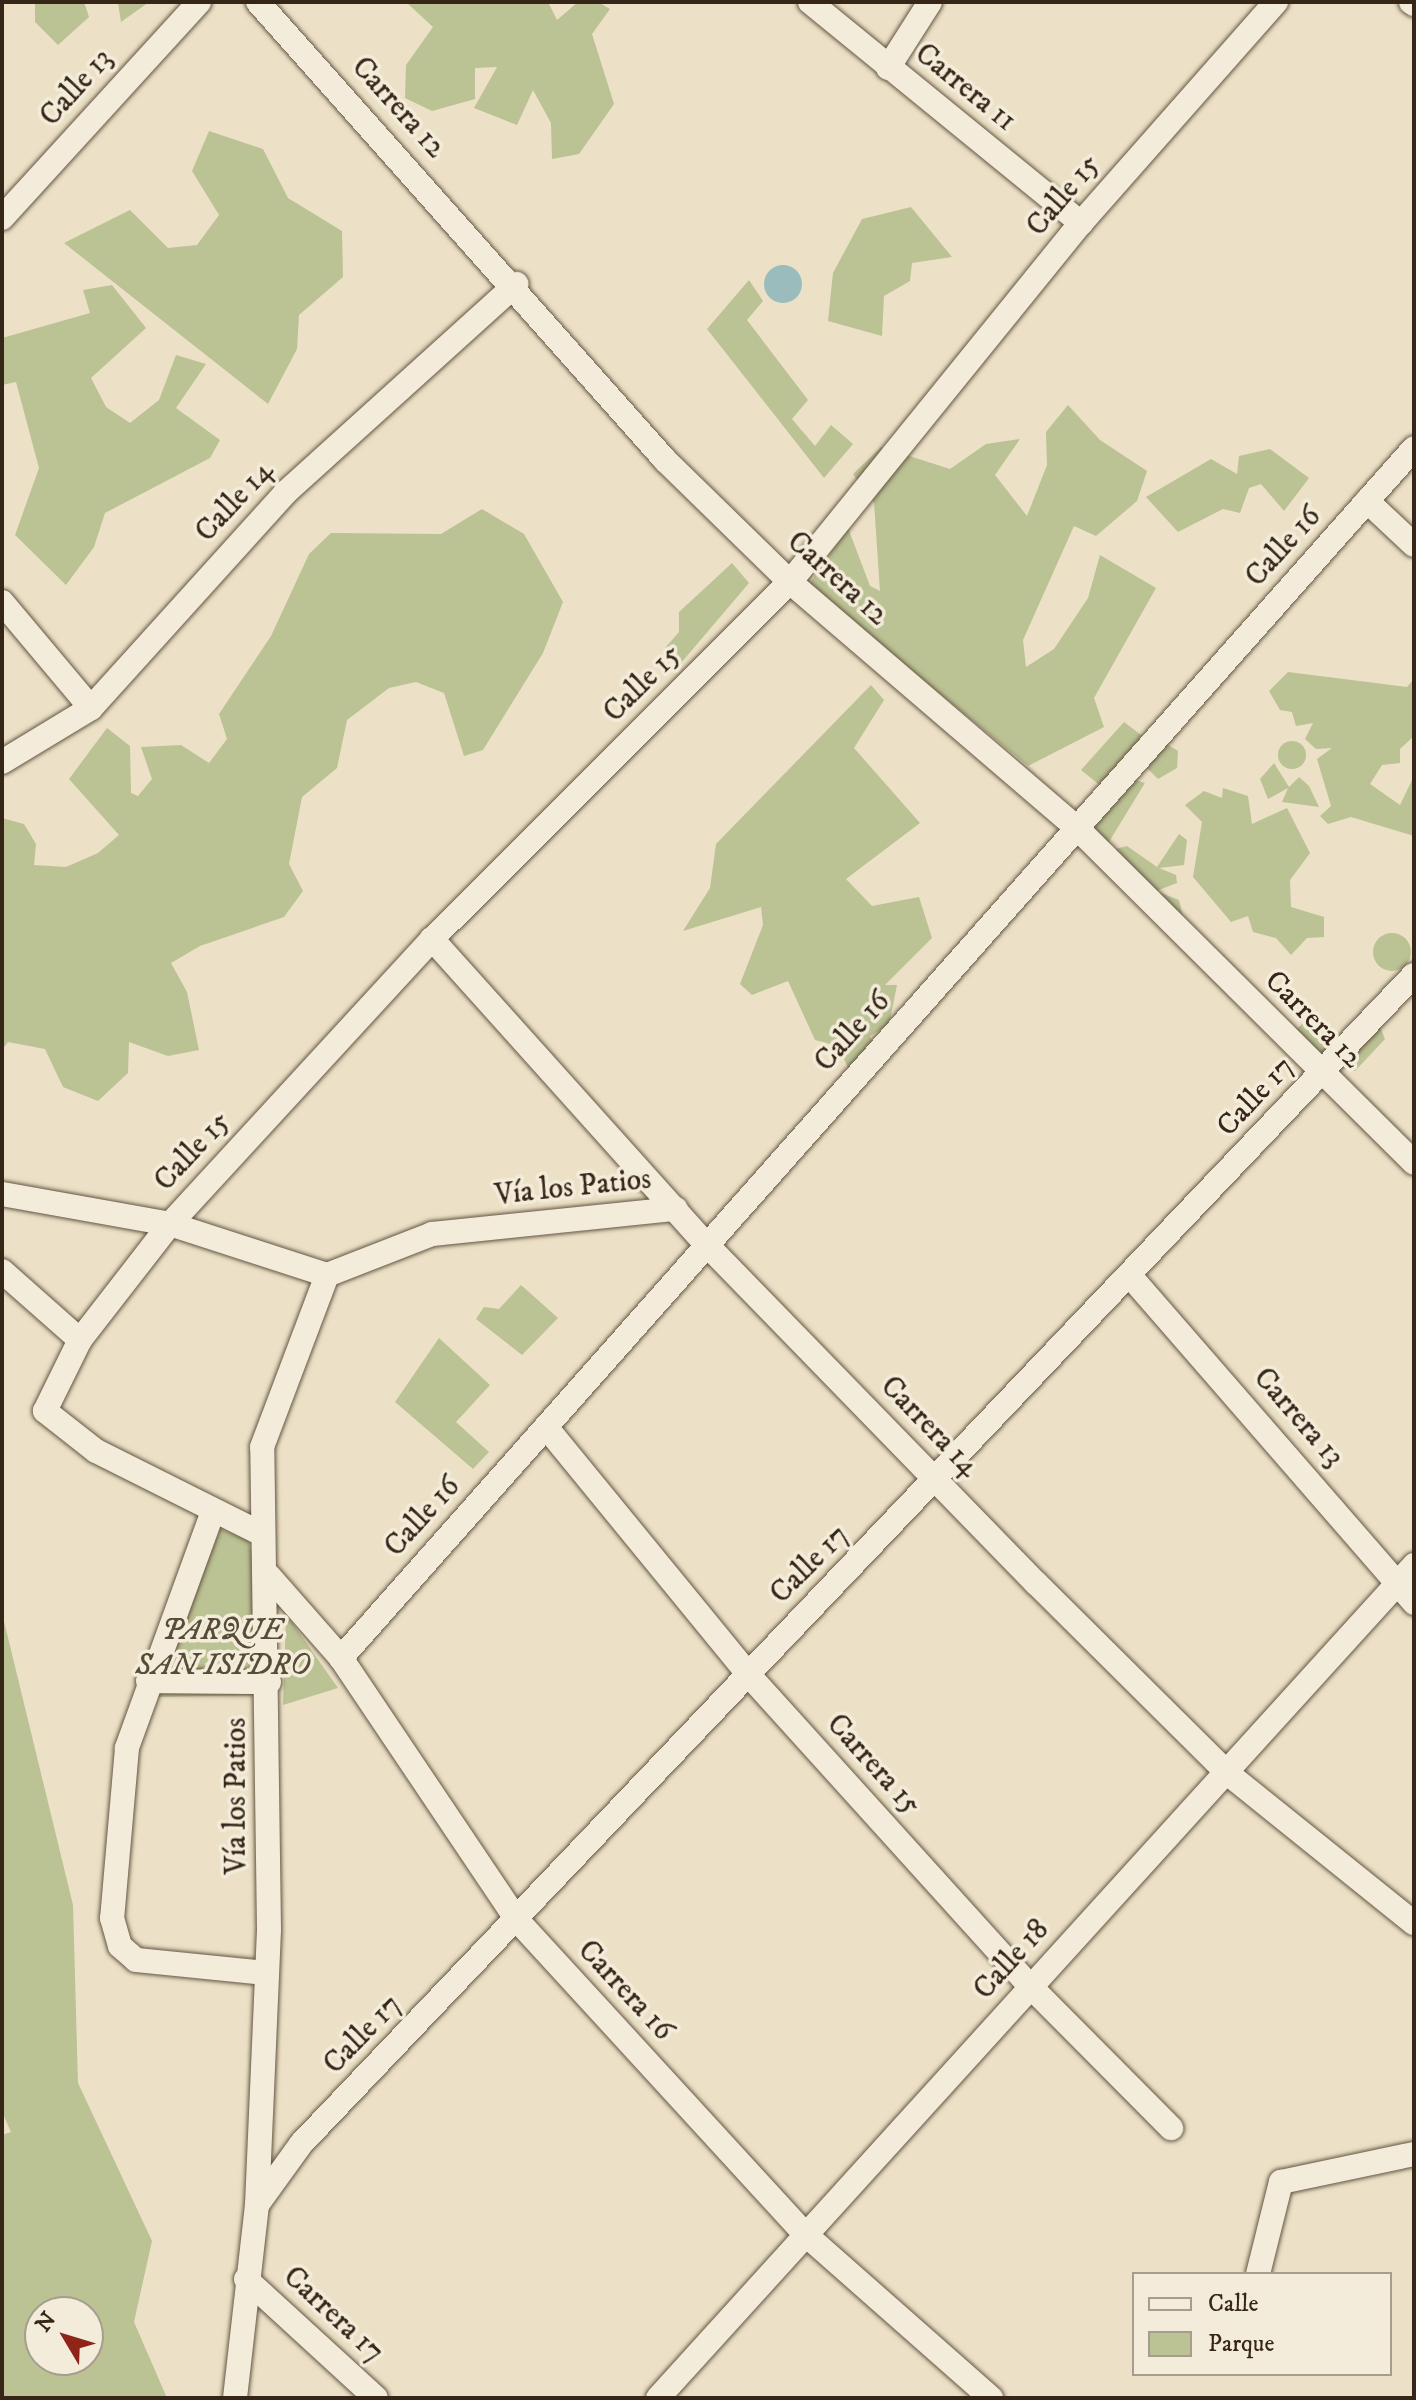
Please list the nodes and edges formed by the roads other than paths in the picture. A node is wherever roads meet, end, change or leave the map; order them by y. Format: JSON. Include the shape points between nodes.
{"nodes":[{"id":1,"x":199,"y":2,"type":"edge"},
{"id":2,"x":258,"y":2,"type":"edge"},
{"id":3,"x":810,"y":2,"type":"edge"},
{"id":4,"x":930,"y":2,"type":"edge"},
{"id":5,"x":1276,"y":2,"type":"edge"},
{"id":6,"x":888,"y":68,"type":"junction"},
{"id":7,"x":2,"y":218,"type":"edge"},
{"id":8,"x":1081,"y":223,"type":"junction"},
{"id":9,"x":516,"y":284,"type":"junction"},
{"id":10,"x":1414,"y":448,"type":"edge"},
{"id":11,"x":1367,"y":501,"type":"junction"},
{"id":12,"x":1414,"y":545,"type":"edge"},
{"id":13,"x":790,"y":582,"type":"junction"},
{"id":14,"x":2,"y":602,"type":"edge"},
{"id":15,"x":91,"y":708,"type":"junction"},
{"id":16,"x":2,"y":762,"type":"edge"},
{"id":17,"x":1077,"y":828,"type":"junction"},
{"id":18,"x":432,"y":939,"type":"junction"},
{"id":19,"x":1414,"y":975,"type":"edge"},
{"id":20,"x":1321,"y":1074,"type":"junction"},
{"id":21,"x":1414,"y":1163,"type":"edge"},
{"id":22,"x":2,"y":1194,"type":"edge"},
{"id":23,"x":676,"y":1209,"type":"junction"},
{"id":24,"x":170,"y":1224,"type":"junction"},
{"id":25,"x":707,"y":1245,"type":"junction"},
{"id":26,"x":2,"y":1271,"type":"edge"},
{"id":27,"x":327,"y":1275,"type":"junction"},
{"id":28,"x":1131,"y":1277,"type":"junction"},
{"id":29,"x":80,"y":1340,"type":"junction"},
{"id":30,"x":546,"y":1427,"type":"junction"},
{"id":31,"x":938,"y":1482,"type":"junction"},
{"id":32,"x":212,"y":1514,"type":"junction"},
{"id":33,"x":258,"y":1532,"type":"junction"},
{"id":34,"x":1414,"y":1565,"type":"edge"},
{"id":35,"x":269,"y":1576,"type":"junction"},
{"id":36,"x":1395,"y":1586,"type":"junction"},
{"id":37,"x":1414,"y":1603,"type":"edge"},
{"id":38,"x":341,"y":1658,"type":"junction"},
{"id":39,"x":747,"y":1673,"type":"junction"},
{"id":40,"x":148,"y":1681,"type":"junction"},
{"id":41,"x":269,"y":1682,"type":"junction"},
{"id":42,"x":1226,"y":1772,"type":"junction"},
{"id":43,"x":518,"y":1921,"type":"junction"},
{"id":44,"x":1414,"y":1923,"type":"edge"},
{"id":45,"x":266,"y":1973,"type":"junction"},
{"id":46,"x":1031,"y":1987,"type":"junction"},
{"id":47,"x":1171,"y":2128,"type":"dead end"},
{"id":48,"x":1414,"y":2154,"type":"edge"},
{"id":49,"x":257,"y":2205,"type":"junction"},
{"id":50,"x":806,"y":2235,"type":"junction"},
{"id":51,"x":1258,"y":2272,"type":"edge"},
{"id":52,"x":246,"y":2279,"type":"junction"},
{"id":53,"x":235,"y":2398,"type":"edge"},
{"id":54,"x":376,"y":2398,"type":"edge"},
{"id":55,"x":658,"y":2398,"type":"edge"},
{"id":56,"x":991,"y":2398,"type":"edge"}],
"edges":[{"from":1,"to":7,"type":"street","name":"Calle 13"},
{"from":2,"to":9,"type":"street","name":"Carrera 12"},
{"from":3,"to":6,"type":"street","name":"Carrera 11"},
{"from":4,"to":6,"type":"street"},
{"from":5,"to":8,"type":"street","name":"Calle 15"},
{"from":6,"to":8,"type":"street","name":"Carrera 11"},
{"from":8,"to":13,"type":"street","name":"Calle 15"},
{"from":9,"to":13,"type":"street","name":"Carrera 12","via":[[665,460]]},
{"from":9,"to":15,"type":"street","name":"Calle 14","via":[[285,493]]},
{"from":10,"to":11,"type":"street","name":"Calle 16"},
{"from":11,"to":12,"type":"street"},
{"from":11,"to":17,"type":"street","name":"Calle 16"},
{"from":13,"to":17,"type":"street","name":"Carrera 12"},
{"from":13,"to":18,"type":"street","name":"Calle 15"},
{"from":14,"to":15,"type":"street"},
{"from":15,"to":16,"type":"street","name":"Calle 14"},
{"from":17,"to":20,"type":"street","name":"Carrera 12"},
{"from":17,"to":25,"type":"street","name":"Calle 16"},
{"from":18,"to":23,"type":"street","name":"Carrera 14"},
{"from":18,"to":24,"type":"street","name":"Calle 15"},
{"from":19,"to":20,"type":"street","name":"Calle 17"},
{"from":20,"to":21,"type":"street","name":"Carrera 12"},
{"from":20,"to":28,"type":"street","name":"Calle 17"},
{"from":22,"to":24,"type":"street"},
{"from":23,"to":25,"type":"street","name":"Carrera 14"},
{"from":23,"to":27,"type":"street","name":"Vía los Patios","via":[[432,1234]]},
{"from":24,"to":27,"type":"street"},
{"from":24,"to":29,"type":"street","name":"Calle 15"},
{"from":25,"to":30,"type":"street","name":"Calle 16"},
{"from":25,"to":31,"type":"street","name":"Carrera 14"},
{"from":26,"to":29,"type":"street"},
{"from":27,"to":33,"type":"street","name":"Vía los Patios","via":[[262,1447]]},
{"from":28,"to":31,"type":"street","name":"Calle 17"},
{"from":28,"to":36,"type":"street","name":"Carrera 13"},
{"from":29,"to":32,"type":"street","name":"Calle 15","via":[[45,1400],[45,1411],[96,1451]]},
{"from":30,"to":38,"type":"street","name":"Calle 16"},
{"from":30,"to":39,"type":"street","name":"Carrera 15"},
{"from":31,"to":39,"type":"street","name":"Calle 17"},
{"from":31,"to":42,"type":"street","name":"Carrera 14"},
{"from":32,"to":33,"type":"street"},
{"from":32,"to":40,"type":"street"},
{"from":33,"to":35,"type":"street","name":"Vía los Patios"},
{"from":34,"to":36,"type":"street","name":"Calle 18"},
{"from":35,"to":38,"type":"street","name":"Carrera 16"},
{"from":35,"to":41,"type":"street","name":"Vía los Patios"},
{"from":36,"to":37,"type":"street","name":"Carrera 13"},
{"from":36,"to":42,"type":"street","name":"Calle 18"},
{"from":38,"to":43,"type":"street","name":"Carrera 16"},
{"from":39,"to":43,"type":"street","name":"Calle 17"},
{"from":39,"to":46,"type":"street","name":"Carrera 15"},
{"from":40,"to":41,"type":"street"},
{"from":40,"to":45,"type":"street","via":[[127,1748],[119,1807],[112,1892],[120,1946],[146,1962]]},
{"from":41,"to":45,"type":"street","name":"Vía los Patios"},
{"from":42,"to":44,"type":"street","name":"Carrera 14"},
{"from":42,"to":46,"type":"street","name":"Calle 18"},
{"from":43,"to":49,"type":"street","name":"Calle 17","via":[[301,2144]]},
{"from":43,"to":50,"type":"street","name":"Carrera 16"},
{"from":45,"to":49,"type":"street","name":"Vía los Patios"},
{"from":46,"to":47,"type":"street","name":"Carrera 15"},
{"from":46,"to":50,"type":"street","name":"Calle 18"},
{"from":48,"to":51,"type":"street","via":[[1281,2182]]},
{"from":49,"to":52,"type":"street","name":"Vía los Patios"},
{"from":50,"to":55,"type":"street","name":"Calle 18"},
{"from":50,"to":56,"type":"street","name":"Carrera 16"},
{"from":52,"to":53,"type":"street","name":"Vía los Patios"},
{"from":52,"to":54,"type":"street","name":"Carrera 17"}]}
